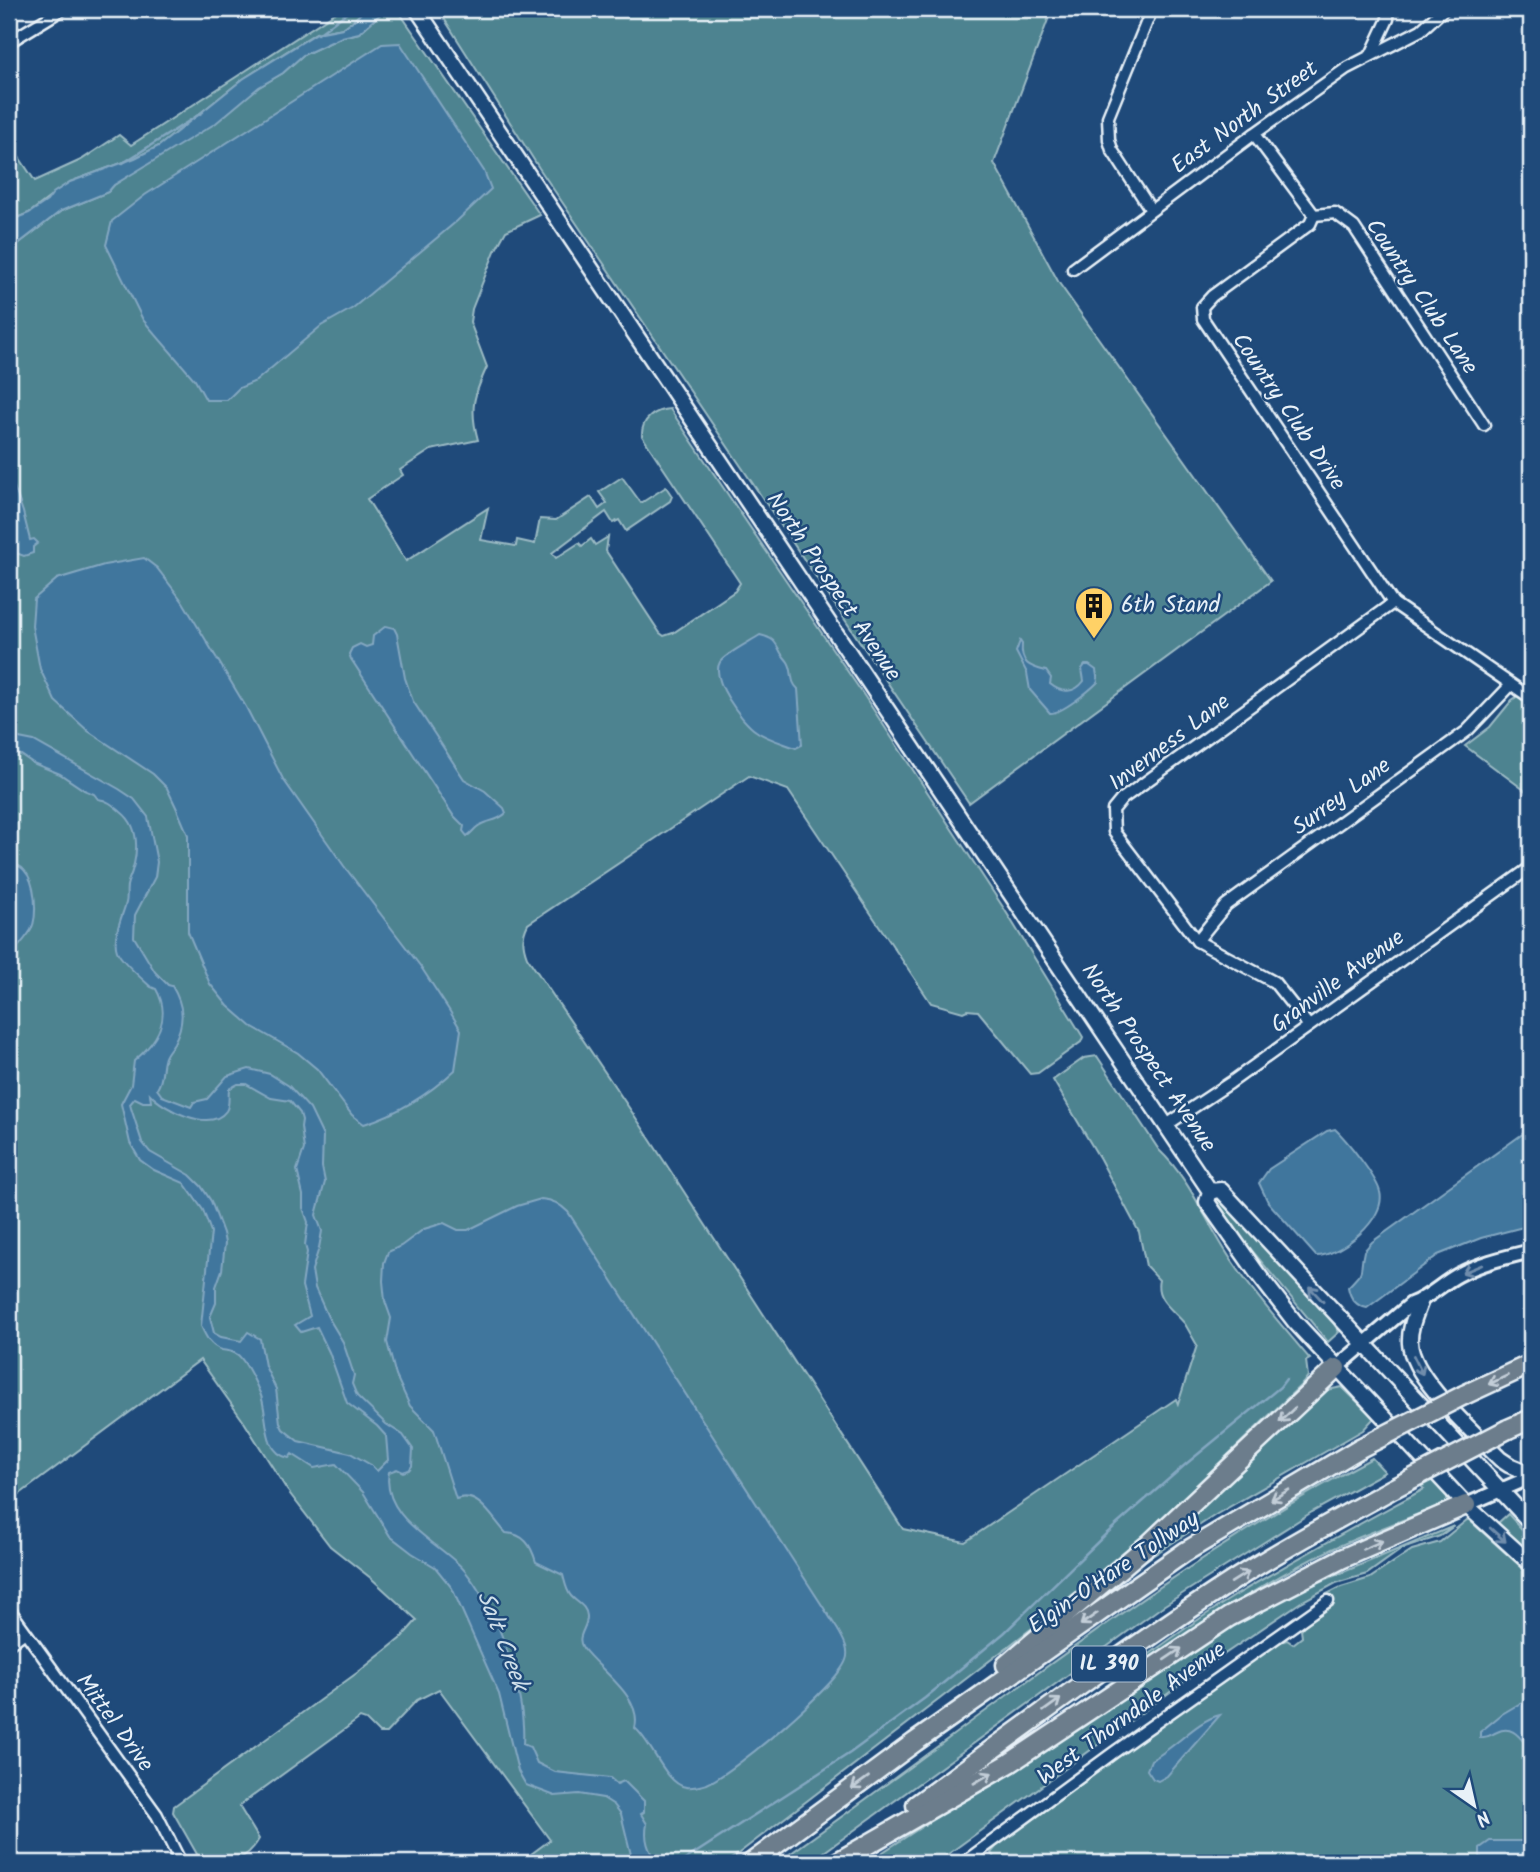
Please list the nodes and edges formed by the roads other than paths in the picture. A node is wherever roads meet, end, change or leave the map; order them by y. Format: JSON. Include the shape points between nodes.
{"nodes":[{"id":1,"x":63,"y":9,"type":"edge"},
{"id":2,"x":417,"y":9,"type":"edge"},
{"id":3,"x":1152,"y":9,"type":"edge"},
{"id":4,"x":1388,"y":9,"type":"edge"},
{"id":5,"x":1444,"y":9,"type":"edge"},
{"id":6,"x":9,"y":42,"type":"edge"},
{"id":7,"x":1371,"y":55,"type":"junction"},
{"id":8,"x":1254,"y":134,"type":"junction"},
{"id":9,"x":1151,"y":210,"type":"junction"},
{"id":10,"x":1314,"y":215,"type":"junction"},
{"id":11,"x":1073,"y":269,"type":"dead end"},
{"id":12,"x":1483,"y":425,"type":"dead end"},
{"id":13,"x":1393,"y":603,"type":"junction"},
{"id":14,"x":1511,"y":685,"type":"junction"},
{"id":15,"x":1531,"y":698,"type":"edge"},
{"id":16,"x":1531,"y":867,"type":"edge"},
{"id":17,"x":1197,"y":941,"type":"junction"},
{"id":18,"x":1309,"y":1026,"type":"junction"},
{"id":19,"x":1166,"y":1126,"type":"junction"},
{"id":20,"x":1210,"y":1191,"type":"junction"},
{"id":21,"x":1531,"y":1251,"type":"edge"},
{"id":22,"x":1421,"y":1300,"type":"junction"},
{"id":23,"x":1363,"y":1344,"type":"junction"},
{"id":24,"x":1531,"y":1364,"type":"edge"},
{"id":25,"x":1336,"y":1368,"type":"junction"},
{"id":26,"x":1531,"y":1419,"type":"edge"},
{"id":27,"x":1531,"y":1475,"type":"edge"},
{"id":28,"x":1500,"y":1489,"type":"junction"},
{"id":29,"x":1466,"y":1505,"type":"junction"},
{"id":30,"x":1531,"y":1523,"type":"edge"},
{"id":31,"x":1531,"y":1564,"type":"edge"},
{"id":32,"x":1328,"y":1601,"type":"dead end"},
{"id":33,"x":9,"y":1609,"type":"edge"},
{"id":34,"x":26,"y":1632,"type":"junction"},
{"id":35,"x":9,"y":1644,"type":"edge"},
{"id":36,"x":915,"y":1742,"type":"junction"},
{"id":37,"x":837,"y":1862,"type":"edge"},
{"id":38,"x":181,"y":1863,"type":"edge"},
{"id":39,"x":751,"y":1863,"type":"edge"},
{"id":40,"x":963,"y":1863,"type":"edge"}],
"edges":[{"from":1,"to":6,"type":"street"},
{"from":2,"to":19,"type":"main road","name":"North Prospect Avenue"},
{"from":3,"to":9,"type":"street","via":[[1108,117],[1112,150]]},
{"from":4,"to":7,"type":"street"},
{"from":5,"to":7,"type":"street","name":"East North Street","via":[[1421,30]]},
{"from":7,"to":8,"type":"street","name":"East North Street"},
{"from":8,"to":9,"type":"street","name":"East North Street"},
{"from":8,"to":10,"type":"street"},
{"from":9,"to":11,"type":"street","name":"East North Street"},
{"from":10,"to":12,"type":"street","name":"Country Club Lane","via":[[1335,213],[1354,227]]},
{"from":10,"to":13,"type":"street","name":"Country Club Drive","via":[[1310,224],[1212,296],[1202,307],[1203,319]]},
{"from":13,"to":14,"type":"street","name":"Country Club Drive"},
{"from":13,"to":17,"type":"street","name":"Inverness Lane","via":[[1113,810],[1114,832]]},
{"from":14,"to":15,"type":"street","name":"Country Club Drive"},
{"from":14,"to":17,"type":"street","name":"Surrey Lane","via":[[1467,731],[1226,905]]},
{"from":16,"to":18,"type":"street","name":"Granville Avenue"},
{"from":17,"to":18,"type":"street","name":"Inverness Lane","via":[[1274,982]]},
{"from":18,"to":19,"type":"street","name":"Granville Avenue"},
{"from":19,"to":20,"type":"main road","name":"North Prospect Avenue"},
{"from":23,"to":20,"type":"main road","name":"North Prospect Avenue","one_way":true,"via":[[1221,1190]]},
{"from":20,"to":25,"type":"main road","name":"North Prospect Avenue","via":[[1207,1202],[1236,1246]]},
{"from":21,"to":22,"type":"street","one_way":true,"via":[[1470,1269]]},
{"from":22,"to":23,"type":"street"},
{"from":22,"to":27,"type":"main road","one_way":true,"via":[[1410,1339],[1420,1373],[1500,1459]]},
{"from":23,"to":25,"type":"street"},
{"from":23,"to":28,"type":"main road","name":"North Prospect Avenue"},
{"from":24,"to":36,"type":"highway","name":"Elgin-O'Hare Tollway","number":"IL 390","one_way":true,"bridge":true,"via":[[1360,1448],[1185,1552]]},
{"from":25,"to":29,"type":"main road","name":"North Prospect Avenue"},
{"from":25,"to":36,"type":"highway","one_way":true,"via":[[1149,1544]]},
{"from":37,"to":26,"type":"highway","number":"IL 390","one_way":true,"bridge":true,"via":[[1079,1685],[1251,1569],[1394,1488]]},
{"from":27,"to":28,"type":"street"},
{"from":28,"to":29,"type":"street"},
{"from":28,"to":30,"type":"main road","name":"North Prospect Avenue"},
{"from":29,"to":31,"type":"main road","name":"North Prospect Avenue","one_way":true},
{"from":37,"to":29,"type":"highway","one_way":true,"via":[[1010,1763],[1230,1617],[1352,1555]]},
{"from":32,"to":40,"type":"street","name":"West Thorndale Avenue"},
{"from":33,"to":34,"type":"street","name":"Mittel Drive"},
{"from":34,"to":35,"type":"street"},
{"from":34,"to":38,"type":"street","name":"Mittel Drive","via":[[157,1815]]},
{"from":36,"to":39,"type":"highway","name":"Elgin-O'Hare Tollway","number":"IL 390","one_way":true}]}
